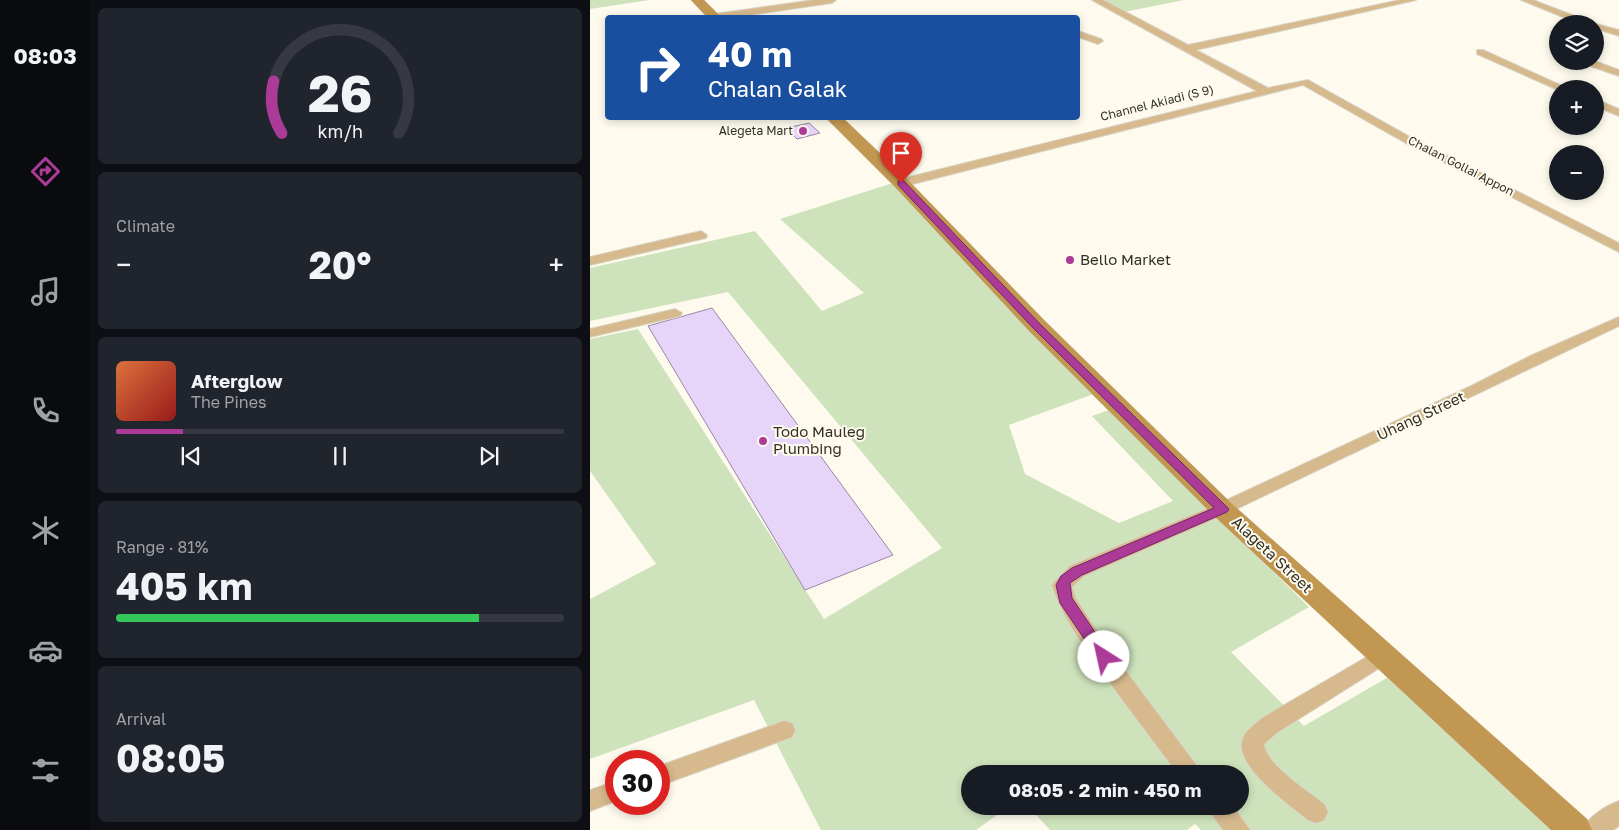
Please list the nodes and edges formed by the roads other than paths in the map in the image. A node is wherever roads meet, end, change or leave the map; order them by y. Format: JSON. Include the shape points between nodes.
{"nodes":[{"id":1,"x":697,"y":0,"type":"edge"},
{"id":2,"x":832,"y":0,"type":"edge"},
{"id":3,"x":1096,"y":0,"type":"edge"},
{"id":4,"x":1412,"y":0,"type":"edge"},
{"id":5,"x":1525,"y":0,"type":"edge"},
{"id":6,"x":713,"y":15,"type":"edge"},
{"id":7,"x":729,"y":15,"type":"edge"},
{"id":8,"x":1566,"y":15,"type":"edge"},
{"id":9,"x":1604,"y":29,"type":"edge"},
{"id":10,"x":1619,"y":33,"type":"edge"},
{"id":11,"x":1080,"y":35,"type":"edge"},
{"id":12,"x":1098,"y":41,"type":"dead end"},
{"id":13,"x":1185,"y":49,"type":"junction"},
{"id":14,"x":1480,"y":52,"type":"dead end"},
{"id":15,"x":1604,"y":68,"type":"edge"},
{"id":16,"x":1619,"y":73,"type":"edge"},
{"id":17,"x":1304,"y":82,"type":"joint"},
{"id":18,"x":1549,"y":82,"type":"edge"},
{"id":19,"x":1264,"y":90,"type":"junction"},
{"id":20,"x":1604,"y":106,"type":"edge"},
{"id":21,"x":1619,"y":113,"type":"edge"},
{"id":22,"x":836,"y":120,"type":"edge"},
{"id":23,"x":901,"y":183,"type":"junction"},
{"id":24,"x":701,"y":235,"type":"dead end"},
{"id":25,"x":1619,"y":248,"type":"edge"},
{"id":26,"x":590,"y":261,"type":"edge"},
{"id":27,"x":675,"y":313,"type":"dead end"},
{"id":28,"x":1619,"y":321,"type":"edge"},
{"id":29,"x":590,"y":332,"type":"edge"},
{"id":30,"x":1222,"y":509,"type":"junction"},
{"id":31,"x":1382,"y":656,"type":"junction"},
{"id":32,"x":784,"y":730,"type":"dead end"},
{"id":33,"x":1185,"y":765,"type":"edge"},
{"id":34,"x":670,"y":772,"type":"edge"},
{"id":35,"x":605,"y":795,"type":"edge"},
{"id":36,"x":590,"y":801,"type":"edge"},
{"id":37,"x":1316,"y":812,"type":"dead end"},
{"id":38,"x":1619,"y":812,"type":"edge"},
{"id":39,"x":1226,"y":815,"type":"edge"},
{"id":40,"x":1238,"y":830,"type":"edge"},
{"id":41,"x":1575,"y":830,"type":"edge"},
{"id":42,"x":1594,"y":830,"type":"edge"}],
"edges":[{"from":1,"to":6,"type":"main road"},
{"from":2,"to":7,"type":"street"},
{"from":3,"to":13,"type":"street"},
{"from":4,"to":13,"type":"street"},
{"from":5,"to":8,"type":"street"},
{"from":9,"to":10,"type":"street"},
{"from":11,"to":12,"type":"street"},
{"from":13,"to":19,"type":"street"},
{"from":14,"to":18,"type":"street"},
{"from":15,"to":16,"type":"street"},
{"from":17,"to":19,"type":"street","name":"Channel Akiadi (S 9)"},
{"from":17,"to":25,"type":"street","name":"Chalan Gollai Appon","via":[[1408,140]]},
{"from":19,"to":23,"type":"street","name":"Channel Akiadi (S 9)"},
{"from":20,"to":21,"type":"street"},
{"from":22,"to":23,"type":"main road","name":"Alageta Street"},
{"from":23,"to":30,"type":"main road","name":"Alageta Street","via":[[1038,327]]},
{"from":24,"to":26,"type":"street"},
{"from":27,"to":29,"type":"street"},
{"from":28,"to":30,"type":"street","name":"Uhang Street","via":[[1535,358],[1477,389]]},
{"from":30,"to":31,"type":"main road","name":"Alageta Street"},
{"from":30,"to":33,"type":"street","name":"Uhang Street","via":[[1077,571],[1062,585],[1065,599],[1085,630]]},
{"from":31,"to":37,"type":"street","via":[[1270,725],[1253,740],[1252,751],[1262,765]]},
{"from":31,"to":41,"type":"main road","name":"Alageta Street"},
{"from":32,"to":34,"type":"street"},
{"from":35,"to":36,"type":"street"},
{"from":38,"to":42,"type":"street"},
{"from":39,"to":40,"type":"street"}]}
